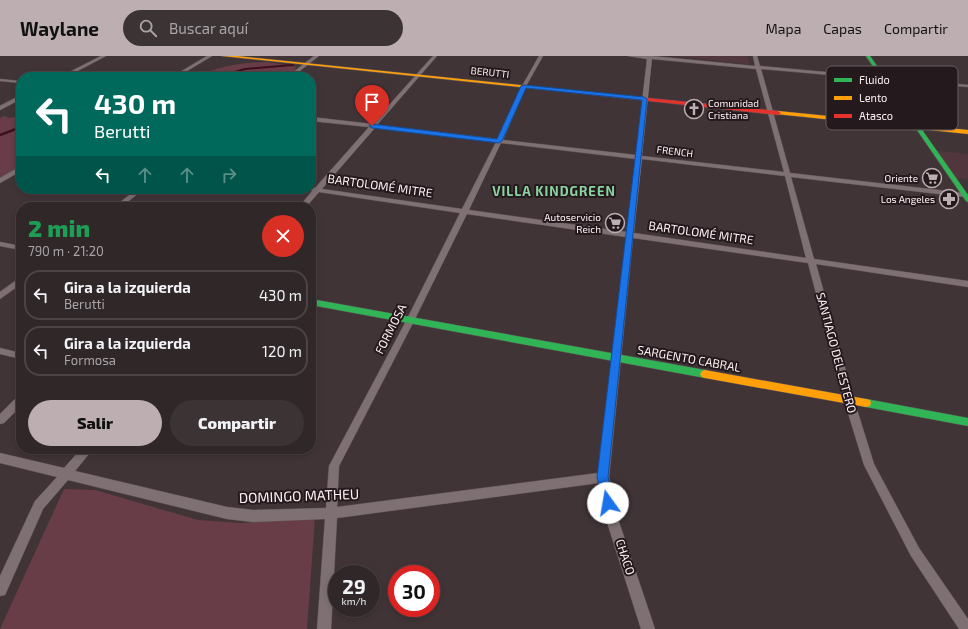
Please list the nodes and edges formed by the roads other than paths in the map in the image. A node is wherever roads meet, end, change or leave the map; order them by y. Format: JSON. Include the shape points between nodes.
{"nodes":[{"id":1,"x":104,"y":56,"type":"edge"},
{"id":2,"x":210,"y":56,"type":"edge"},
{"id":3,"x":224,"y":56,"type":"edge"},
{"id":4,"x":317,"y":56,"type":"edge"},
{"id":5,"x":435,"y":56,"type":"edge"},
{"id":6,"x":541,"y":56,"type":"edge"},
{"id":7,"x":630,"y":56,"type":"edge"},
{"id":8,"x":755,"y":56,"type":"edge"},
{"id":9,"x":868,"y":56,"type":"edge"},
{"id":10,"x":649,"y":57,"type":"edge"},
{"id":11,"x":306,"y":64,"type":"junction"},
{"id":12,"x":875,"y":66,"type":"edge"},
{"id":13,"x":758,"y":68,"type":"junction"},
{"id":14,"x":72,"y":72,"type":"edge"},
{"id":15,"x":183,"y":72,"type":"edge"},
{"id":16,"x":296,"y":72,"type":"edge"},
{"id":17,"x":826,"y":73,"type":"edge"},
{"id":18,"x":418,"y":76,"type":"junction"},
{"id":19,"x":0,"y":80,"type":"edge"},
{"id":20,"x":16,"y":82,"type":"edge"},
{"id":21,"x":958,"y":85,"type":"edge"},
{"id":22,"x":524,"y":86,"type":"junction"},
{"id":23,"x":968,"y":86,"type":"edge"},
{"id":24,"x":644,"y":99,"type":"junction"},
{"id":25,"x":16,"y":100,"type":"edge"},
{"id":26,"x":0,"y":108,"type":"edge"},
{"id":27,"x":770,"y":112,"type":"junction"},
{"id":28,"x":826,"y":118,"type":"edge"},
{"id":29,"x":316,"y":120,"type":"edge"},
{"id":30,"x":372,"y":126,"type":"junction"},
{"id":31,"x":921,"y":130,"type":"edge"},
{"id":32,"x":948,"y":130,"type":"edge"},
{"id":33,"x":968,"y":132,"type":"edge"},
{"id":34,"x":499,"y":141,"type":"junction"},
{"id":35,"x":639,"y":157,"type":"junction"},
{"id":36,"x":16,"y":171,"type":"edge"},
{"id":37,"x":787,"y":175,"type":"junction"},
{"id":38,"x":0,"y":181,"type":"edge"},
{"id":39,"x":316,"y":187,"type":"edge"},
{"id":40,"x":316,"y":189,"type":"edge"},
{"id":41,"x":134,"y":194,"type":"edge"},
{"id":42,"x":966,"y":198,"type":"edge"},
{"id":43,"x":124,"y":202,"type":"edge"},
{"id":44,"x":464,"y":211,"type":"junction"},
{"id":45,"x":630,"y":235,"type":"junction"},
{"id":46,"x":0,"y":244,"type":"edge"},
{"id":47,"x":16,"y":247,"type":"edge"},
{"id":48,"x":811,"y":261,"type":"junction"},
{"id":49,"x":16,"y":284,"type":"edge"},
{"id":50,"x":968,"y":284,"type":"edge"},
{"id":51,"x":0,"y":296,"type":"edge"},
{"id":52,"x":316,"y":303,"type":"edge"},
{"id":53,"x":410,"y":321,"type":"junction"},
{"id":54,"x":0,"y":351,"type":"edge"},
{"id":55,"x":16,"y":355,"type":"edge"},
{"id":56,"x":616,"y":358,"type":"junction"},
{"id":57,"x":848,"y":400,"type":"junction"},
{"id":58,"x":16,"y":405,"type":"edge"},
{"id":59,"x":0,"y":420,"type":"edge"},
{"id":60,"x":968,"y":422,"type":"edge"},
{"id":61,"x":83,"y":454,"type":"edge"},
{"id":62,"x":0,"y":458,"type":"edge"},
{"id":63,"x":65,"y":474,"type":"junction"},
{"id":64,"x":603,"y":477,"type":"junction"},
{"id":65,"x":331,"y":513,"type":"junction"},
{"id":66,"x":0,"y":590,"type":"edge"},
{"id":67,"x":324,"y":629,"type":"edge"},
{"id":68,"x":648,"y":629,"type":"edge"},
{"id":69,"x":967,"y":629,"type":"edge"}],
"edges":[{"from":1,"to":14,"type":"street"},
{"from":2,"to":15,"type":"street"},
{"from":3,"to":11,"type":"street","name":"BERUTTI"},
{"from":4,"to":11,"type":"street"},
{"from":5,"to":18,"type":"street"},
{"from":6,"to":22,"type":"street","name":"FORMOSA"},
{"from":7,"to":10,"type":"street"},
{"from":8,"to":13,"type":"street","name":"SANTIAGO DEL ESTERO"},
{"from":9,"to":12,"type":"street"},
{"from":10,"to":13,"type":"street"},
{"from":10,"to":24,"type":"street","name":"CHACO"},
{"from":11,"to":16,"type":"street"},
{"from":11,"to":18,"type":"street","name":"BERUTTI"},
{"from":13,"to":17,"type":"street"},
{"from":13,"to":27,"type":"street","name":"SANTIAGO DEL ESTERO"},
{"from":18,"to":22,"type":"street","name":"BERUTTI"},
{"from":18,"to":30,"type":"street"},
{"from":19,"to":20,"type":"street"},
{"from":21,"to":23,"type":"street"},
{"from":22,"to":24,"type":"street","name":"BERUTTI"},
{"from":22,"to":34,"type":"street","name":"FORMOSA"},
{"from":24,"to":27,"type":"street","name":"BERUTTI"},
{"from":24,"to":35,"type":"street","name":"CHACO"},
{"from":25,"to":26,"type":"street"},
{"from":27,"to":28,"type":"street","name":"BERUTTI"},
{"from":27,"to":37,"type":"street","name":"SANTIAGO DEL ESTERO"},
{"from":29,"to":30,"type":"street","name":"FRENCH"},
{"from":30,"to":34,"type":"street","name":"FRENCH"},
{"from":30,"to":39,"type":"street"},
{"from":31,"to":42,"type":"street"},
{"from":32,"to":33,"type":"street","name":"BERUTTI"},
{"from":34,"to":35,"type":"street","name":"FRENCH"},
{"from":34,"to":44,"type":"street","name":"FORMOSA"},
{"from":35,"to":37,"type":"street","name":"FRENCH"},
{"from":35,"to":45,"type":"street","name":"CHACO"},
{"from":36,"to":38,"type":"street"},
{"from":37,"to":42,"type":"street","name":"FRENCH"},
{"from":37,"to":48,"type":"street","name":"SANTIAGO DEL ESTERO"},
{"from":40,"to":44,"type":"street","name":"BARTOLOMÉ MITRE"},
{"from":41,"to":43,"type":"street"},
{"from":44,"to":45,"type":"street","name":"BARTOLOMÉ MITRE"},
{"from":44,"to":53,"type":"street","name":"FORMOSA"},
{"from":45,"to":48,"type":"street","name":"BARTOLOMÉ MITRE"},
{"from":45,"to":56,"type":"street","name":"CHACO"},
{"from":46,"to":47,"type":"street"},
{"from":48,"to":50,"type":"street","name":"BARTOLOMÉ MITRE"},
{"from":48,"to":57,"type":"street","name":"SANTIAGO DEL ESTERO"},
{"from":49,"to":51,"type":"street"},
{"from":52,"to":53,"type":"street","name":"SARGENTO CABRAL"},
{"from":53,"to":56,"type":"street","name":"SARGENTO CABRAL"},
{"from":53,"to":65,"type":"street","name":"FORMOSA","via":[[334,466]]},
{"from":54,"to":55,"type":"street"},
{"from":56,"to":57,"type":"street","name":"SARGENTO CABRAL"},
{"from":56,"to":64,"type":"street","name":"CHACO"},
{"from":57,"to":60,"type":"street","name":"SARGENTO CABRAL"},
{"from":57,"to":69,"type":"street","name":"SANTIAGO DEL ESTERO","via":[[869,465],[891,508],[915,552]]},
{"from":58,"to":59,"type":"street"},
{"from":61,"to":63,"type":"street"},
{"from":62,"to":63,"type":"street","name":"DOMINGO MATHEU"},
{"from":63,"to":65,"type":"street","name":"DOMINGO MATHEU","via":[[227,513],[253,516]]},
{"from":63,"to":66,"type":"street","via":[[39,505]]},
{"from":64,"to":65,"type":"street","name":"DOMINGO MATHEU"},
{"from":64,"to":68,"type":"street","name":"CHACO","via":[[611,516]]},
{"from":65,"to":67,"type":"street","name":"FORMOSA"}]}
